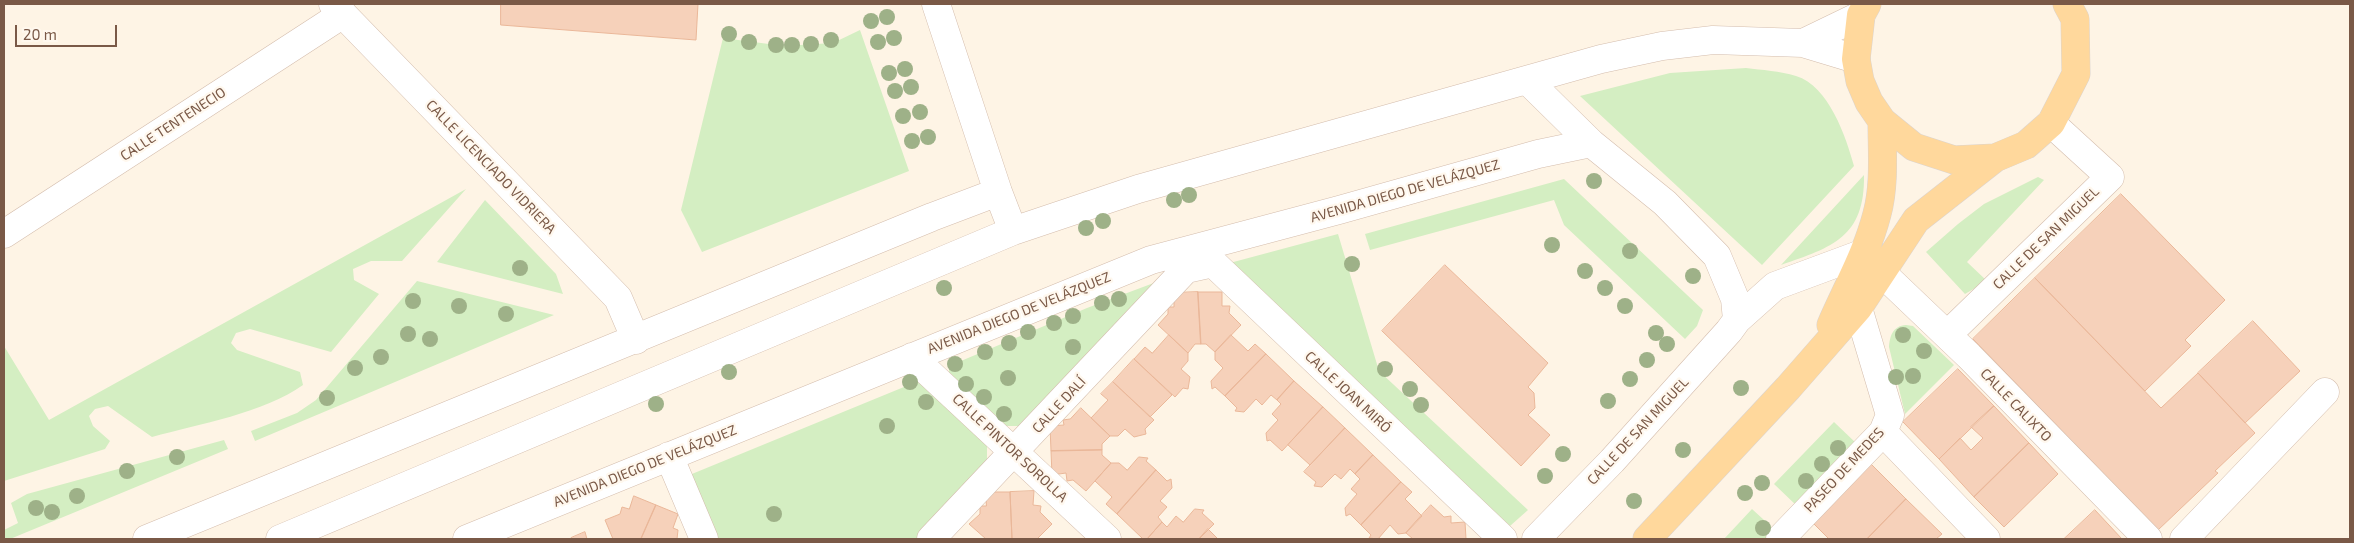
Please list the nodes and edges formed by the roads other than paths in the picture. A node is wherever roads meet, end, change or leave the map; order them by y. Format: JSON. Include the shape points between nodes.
{"nodes":[{"id":1,"x":936,"y":4,"type":"edge"},
{"id":2,"x":338,"y":9,"type":"edge"},
{"id":3,"x":1864,"y":9,"type":"edge"},
{"id":4,"x":2077,"y":9,"type":"edge"},
{"id":5,"x":1803,"y":42,"type":"junction"},
{"id":6,"x":1856,"y":58,"type":"junction"},
{"id":7,"x":1528,"y":81,"type":"junction"},
{"id":8,"x":1882,"y":121,"type":"junction"},
{"id":9,"x":2052,"y":123,"type":"junction"},
{"id":10,"x":1591,"y":143,"type":"junction"},
{"id":11,"x":1995,"y":158,"type":"junction"},
{"id":12,"x":998,"y":192,"type":"junction"},
{"id":13,"x":1014,"y":231,"type":"junction"},
{"id":14,"x":4,"y":234,"type":"edge"},
{"id":15,"x":1864,"y":253,"type":"junction"},
{"id":16,"x":1186,"y":269,"type":"joint"},
{"id":17,"x":1882,"y":273,"type":"junction"},
{"id":18,"x":1858,"y":308,"type":"junction"},
{"id":19,"x":1737,"y":320,"type":"junction"},
{"id":20,"x":1947,"y":335,"type":"junction"},
{"id":21,"x":636,"y":340,"type":"junction"},
{"id":22,"x":912,"y":356,"type":"junction"},
{"id":23,"x":1816,"y":356,"type":"junction"},
{"id":24,"x":2325,"y":392,"type":"dead end"},
{"id":25,"x":1883,"y":432,"type":"junction"},
{"id":26,"x":1015,"y":452,"type":"junction"},
{"id":27,"x":669,"y":456,"type":"junction"},
{"id":28,"x":1792,"y":535,"type":"edge"},
{"id":29,"x":147,"y":539,"type":"edge"},
{"id":30,"x":280,"y":539,"type":"edge"},
{"id":31,"x":467,"y":539,"type":"edge"},
{"id":32,"x":704,"y":539,"type":"edge"},
{"id":33,"x":931,"y":539,"type":"edge"},
{"id":34,"x":1107,"y":539,"type":"edge"},
{"id":35,"x":1503,"y":539,"type":"edge"},
{"id":36,"x":1536,"y":539,"type":"edge"},
{"id":37,"x":1647,"y":539,"type":"edge"},
{"id":38,"x":1986,"y":539,"type":"edge"},
{"id":39,"x":2148,"y":539,"type":"edge"},
{"id":40,"x":2184,"y":539,"type":"edge"}],
"edges":[{"from":1,"to":12,"type":"street"},
{"from":2,"to":14,"type":"street","name":"CALLE TENTENECIO"},
{"from":2,"to":21,"type":"street","name":"CALLE LICENCIADO VIDRIERA","via":[[618,298]]},
{"from":3,"to":5,"type":"street"},
{"from":3,"to":6,"type":"main road"},
{"from":4,"to":9,"type":"main road","via":[[2076,74]]},
{"from":5,"to":6,"type":"street"},
{"from":5,"to":7,"type":"street","via":[[1713,40],[1662,46],[1601,59]]},
{"from":6,"to":8,"type":"main road","via":[[1863,88]]},
{"from":7,"to":10,"type":"street"},
{"from":7,"to":13,"type":"street","via":[[1138,189]]},
{"from":8,"to":11,"type":"main road","via":[[1914,147],[1946,158]]},
{"from":8,"to":15,"type":"main road","via":[[1882,180],[1878,212]]},
{"from":9,"to":11,"type":"main road","via":[[2026,145]]},
{"from":9,"to":20,"type":"street","name":"CALLE DE SAN MIGUEL","via":[[2110,177]]},
{"from":10,"to":19,"type":"street","via":[[1665,203],[1717,256],[1735,299]]},
{"from":10,"to":22,"type":"street","name":"AVENIDA DIEGO DE VELÁZQUEZ","via":[[1538,154],[1151,260]]},
{"from":11,"to":17,"type":"main road","via":[[1916,220]]},
{"from":12,"to":13,"type":"street"},
{"from":12,"to":21,"type":"street"},
{"from":13,"to":30,"type":"street"},
{"from":15,"to":19,"type":"street","name":"CALLE DE SAN MIGUEL","via":[[1775,286]]},
{"from":15,"to":23,"type":"main road"},
{"from":16,"to":26,"type":"street","name":"CALLE DALÍ"},
{"from":16,"to":35,"type":"street","name":"CALLE JOAN MIRÓ","via":[[1213,264]]},
{"from":17,"to":18,"type":"main road"},
{"from":17,"to":20,"type":"street","name":"CALLE CALIXTO"},
{"from":18,"to":23,"type":"main road"},
{"from":18,"to":25,"type":"street","name":"PASEO DE MEDES","via":[[1890,415]]},
{"from":19,"to":36,"type":"street","name":"CALLE DE SAN MIGUEL","via":[[1612,461]]},
{"from":20,"to":39,"type":"street","name":"CALLE CALIXTO"},
{"from":21,"to":29,"type":"street"},
{"from":22,"to":26,"type":"street","name":"CALLE PINTOR SOROLLA"},
{"from":22,"to":27,"type":"street","name":"AVENIDA DIEGO DE VELÁZQUEZ"},
{"from":23,"to":37,"type":"main road"},
{"from":24,"to":40,"type":"street"},
{"from":25,"to":28,"type":"street","name":"PASEO DE MEDES"},
{"from":25,"to":38,"type":"street"},
{"from":26,"to":33,"type":"street","name":"CALLE DALÍ"},
{"from":26,"to":34,"type":"street","name":"CALLE PINTOR SOROLLA"},
{"from":27,"to":31,"type":"street","name":"AVENIDA DIEGO DE VELÁZQUEZ"},
{"from":27,"to":32,"type":"street"}]}
